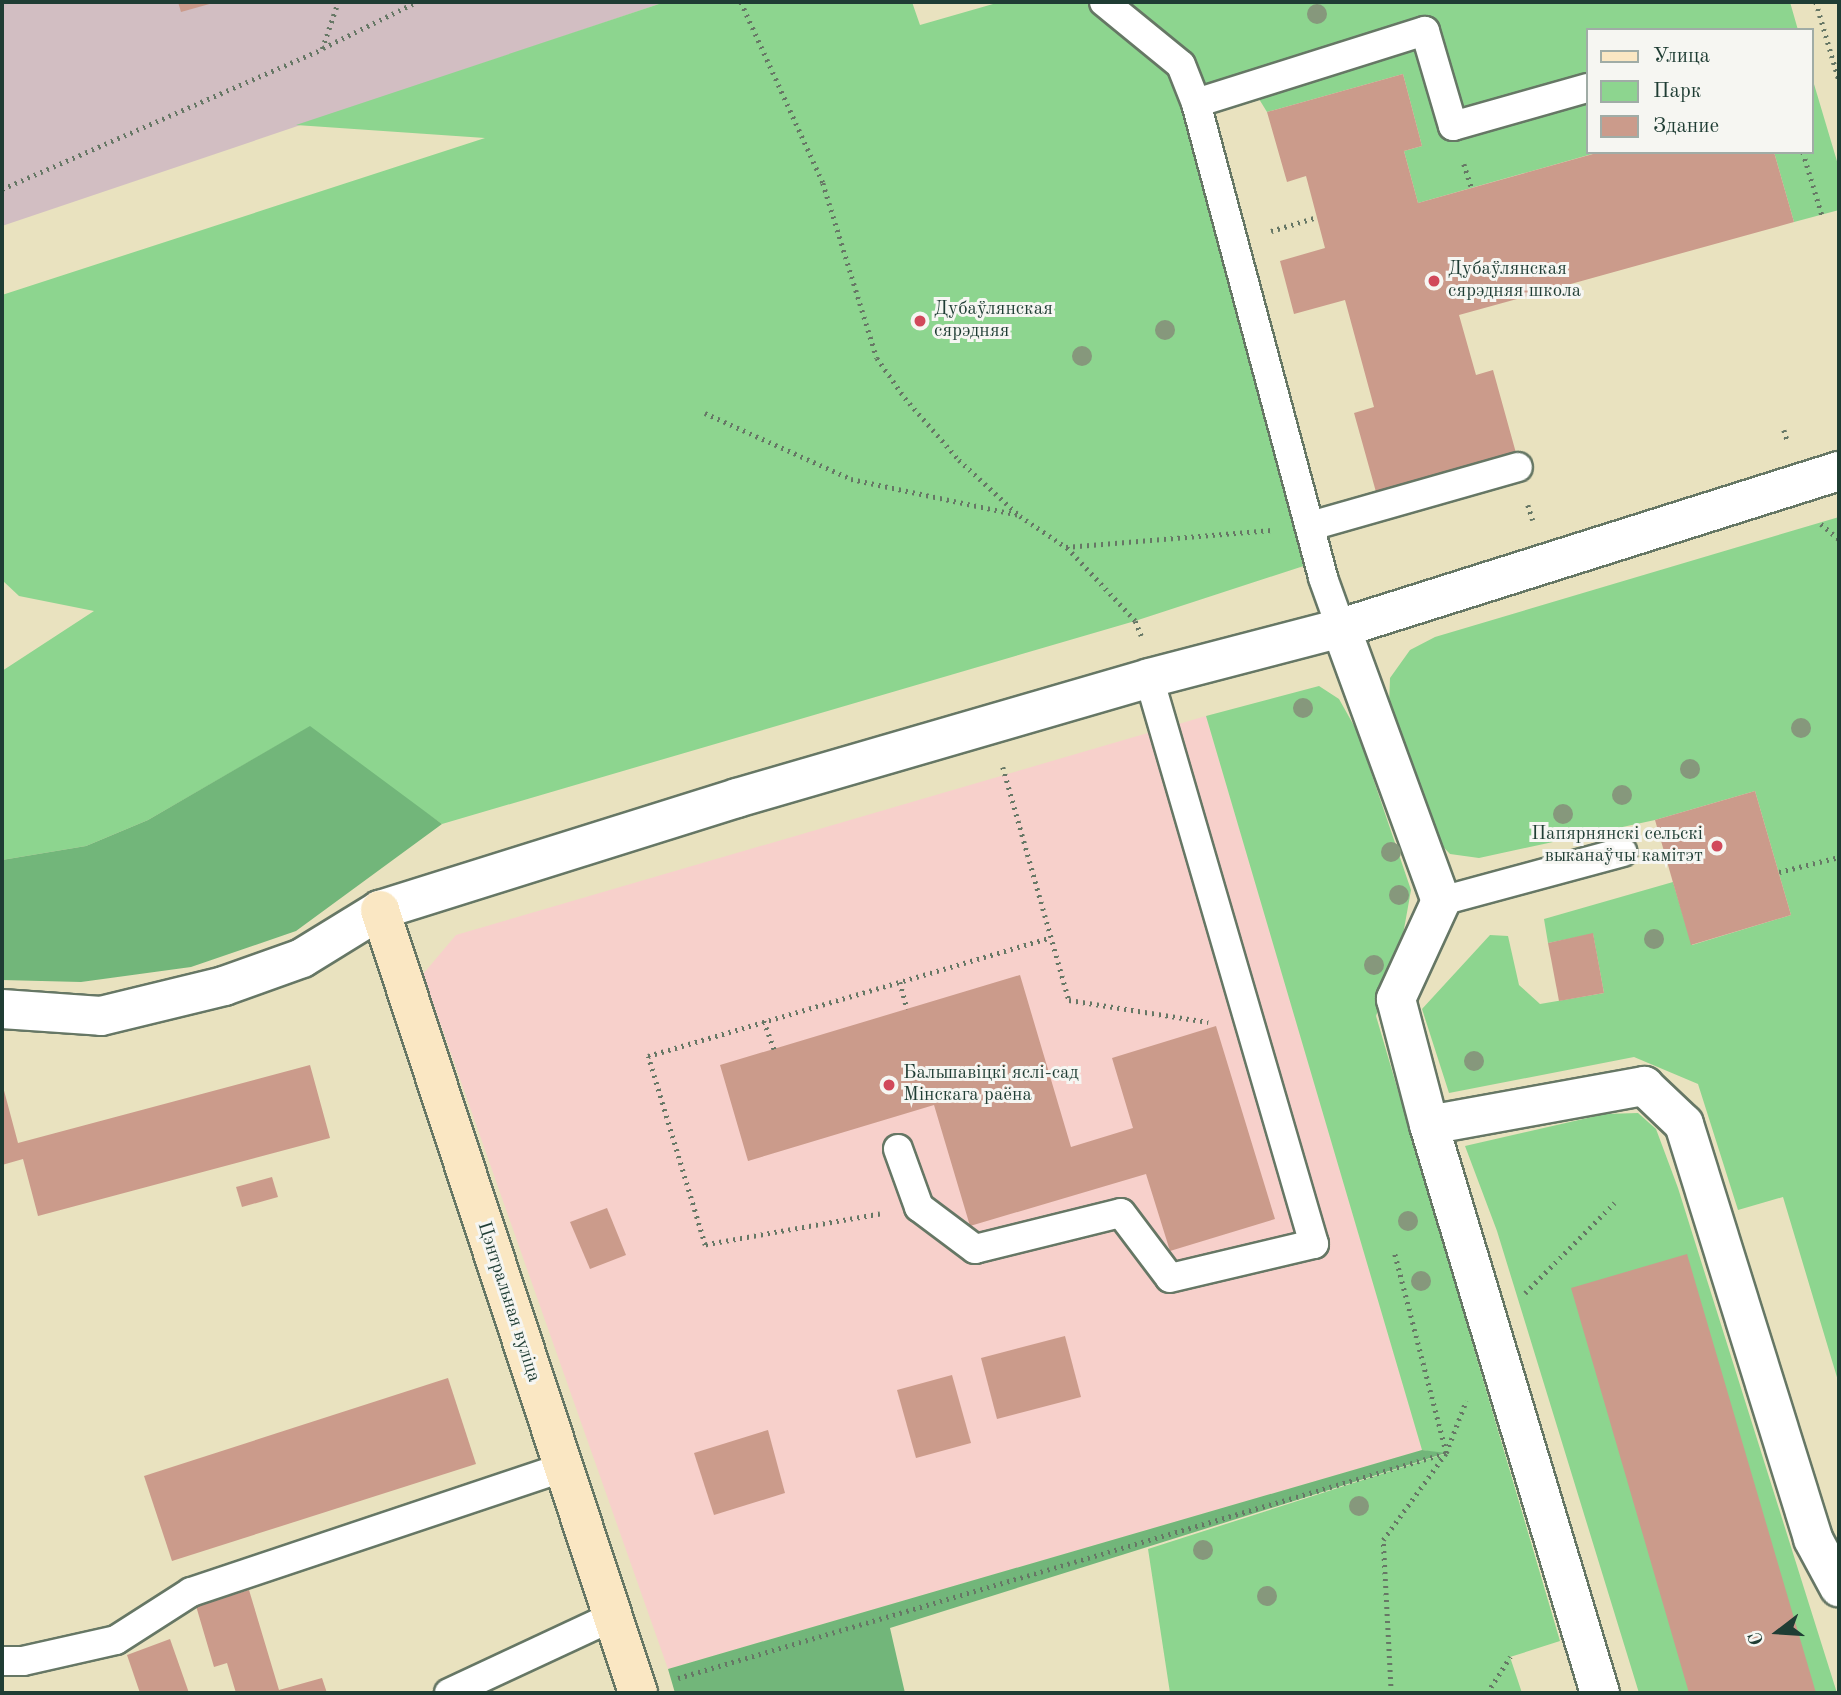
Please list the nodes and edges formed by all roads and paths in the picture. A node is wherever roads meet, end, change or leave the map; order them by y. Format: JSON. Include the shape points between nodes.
{"nodes":[{"id":1,"x":338,"y":2,"type":"edge"},
{"id":2,"x":416,"y":2,"type":"edge"},
{"id":3,"x":741,"y":2,"type":"edge"},
{"id":4,"x":1104,"y":2,"type":"edge"},
{"id":5,"x":1816,"y":2,"type":"edge"},
{"id":6,"x":322,"y":49,"type":"junction"},
{"id":7,"x":1839,"y":80,"type":"edge"},
{"id":8,"x":1586,"y":88,"type":"edge"},
{"id":9,"x":1196,"y":103,"type":"junction"},
{"id":10,"x":1804,"y":154,"type":"edge"},
{"id":11,"x":2,"y":189,"type":"edge"},
{"id":12,"x":1822,"y":215,"type":"dead end"},
{"id":13,"x":1317,"y":218,"type":"dead end"},
{"id":14,"x":1233,"y":243,"type":"junction"},
{"id":15,"x":705,"y":413,"type":"dead end"},
{"id":16,"x":1518,"y":467,"type":"dead end"},
{"id":17,"x":1839,"y":471,"type":"edge"},
{"id":18,"x":1020,"y":516,"type":"junction"},
{"id":19,"x":1311,"y":526,"type":"junction"},
{"id":20,"x":1066,"y":547,"type":"junction"},
{"id":21,"x":1340,"y":628,"type":"junction"},
{"id":22,"x":1146,"y":660,"type":"junction"},
{"id":23,"x":1001,"y":761,"type":"dead end"},
{"id":24,"x":1622,"y":852,"type":"dead end"},
{"id":25,"x":1839,"y":857,"type":"edge"},
{"id":26,"x":1779,"y":872,"type":"dead end"},
{"id":27,"x":1441,"y":901,"type":"junction"},
{"id":28,"x":380,"y":910,"type":"junction"},
{"id":29,"x":1050,"y":938,"type":"junction"},
{"id":30,"x":900,"y":982,"type":"junction"},
{"id":31,"x":2,"y":1009,"type":"edge"},
{"id":32,"x":907,"y":1009,"type":"dead end"},
{"id":33,"x":764,"y":1021,"type":"junction"},
{"id":34,"x":1253,"y":1029,"type":"junction"},
{"id":35,"x":774,"y":1049,"type":"dead end"},
{"id":36,"x":1429,"y":1125,"type":"junction"},
{"id":37,"x":898,"y":1149,"type":"dead end"},
{"id":38,"x":919,"y":1207,"type":"junction"},
{"id":39,"x":1394,"y":1252,"type":"dead end"},
{"id":40,"x":1446,"y":1453,"type":"junction"},
{"id":41,"x":562,"y":1468,"type":"junction"},
{"id":42,"x":1839,"y":1587,"type":"edge"},
{"id":43,"x":612,"y":1617,"type":"junction"},
{"id":44,"x":1510,"y":1657,"type":"dead end"},
{"id":45,"x":2,"y":1661,"type":"edge"},
{"id":46,"x":638,"y":1692,"type":"edge"},
{"id":47,"x":449,"y":1693,"type":"edge"},
{"id":48,"x":1391,"y":1693,"type":"edge"},
{"id":49,"x":1487,"y":1693,"type":"edge"},
{"id":50,"x":1600,"y":1693,"type":"edge"}],
"edges":[{"from":1,"to":6,"type":"path"},
{"from":2,"to":6,"type":"path"},
{"from":3,"to":18,"type":"path","via":[[824,183],[877,358],[959,460]]},
{"from":4,"to":9,"type":"lane","via":[[1181,65]]},
{"from":5,"to":7,"type":"path"},
{"from":6,"to":11,"type":"path"},
{"from":8,"to":9,"type":"lane","via":[[1453,126],[1425,31]]},
{"from":9,"to":14,"type":"lane"},
{"from":10,"to":12,"type":"path"},
{"from":13,"to":14,"type":"path"},
{"from":14,"to":19,"type":"lane"},
{"from":15,"to":18,"type":"path","via":[[850,479]]},
{"from":16,"to":19,"type":"lane"},
{"from":17,"to":21,"type":"street"},
{"from":18,"to":20,"type":"path"},
{"from":19,"to":20,"type":"path"},
{"from":19,"to":21,"type":"lane"},
{"from":20,"to":22,"type":"path","via":[[1135,621]]},
{"from":21,"to":22,"type":"street"},
{"from":21,"to":27,"type":"street"},
{"from":22,"to":28,"type":"street","via":[[737,798]]},
{"from":22,"to":34,"type":"lane"},
{"from":23,"to":29,"type":"path"},
{"from":24,"to":27,"type":"lane"},
{"from":25,"to":26,"type":"path"},
{"from":27,"to":36,"type":"street","via":[[1396,999]]},
{"from":28,"to":31,"type":"street","via":[[302,958],[159,1004],[101,1016]]},
{"from":28,"to":41,"type":"street","name":"Цэнтральная вуліца"},
{"from":29,"to":30,"type":"path"},
{"from":29,"to":34,"type":"path","via":[[1069,1000]]},
{"from":30,"to":32,"type":"path"},
{"from":30,"to":33,"type":"path"},
{"from":33,"to":35,"type":"path"},
{"from":33,"to":38,"type":"path","via":[[648,1056],[705,1245]]},
{"from":34,"to":38,"type":"lane","via":[[1314,1244],[1170,1278],[1121,1213],[975,1249]]},
{"from":36,"to":42,"type":"street","via":[[1644,1086],[1684,1124],[1813,1539]]},
{"from":36,"to":50,"type":"street"},
{"from":37,"to":38,"type":"lane"},
{"from":39,"to":40,"type":"path"},
{"from":40,"to":46,"type":"path"},
{"from":40,"to":48,"type":"path","via":[[1383,1540]]},
{"from":41,"to":43,"type":"street","name":"Цэнтральная вуліца"},
{"from":41,"to":45,"type":"lane","via":[[191,1592],[116,1640],[23,1661]]},
{"from":43,"to":46,"type":"street","name":"Цэнтральная вуліца"},
{"from":43,"to":47,"type":"lane"},
{"from":44,"to":49,"type":"path"}]}
